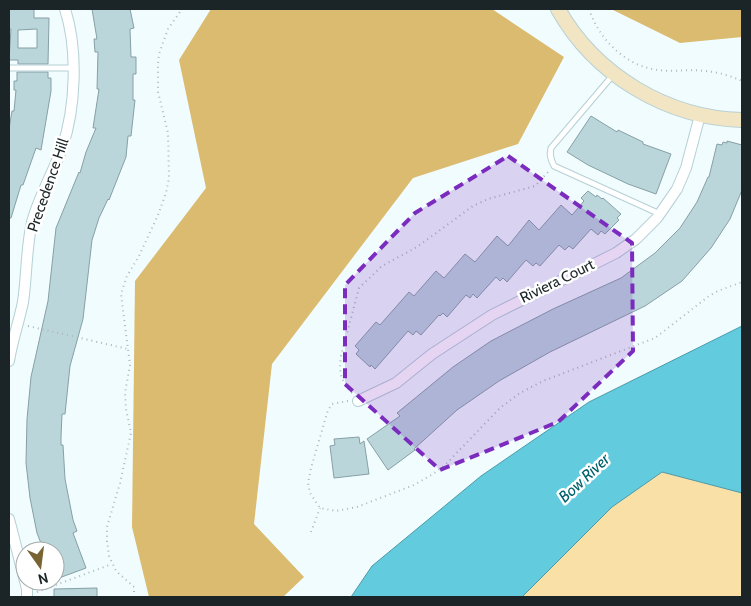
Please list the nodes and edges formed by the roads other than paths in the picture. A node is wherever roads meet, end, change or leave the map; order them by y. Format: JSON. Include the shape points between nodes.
{"nodes":[{"id":1,"x":65,"y":9,"type":"edge"},
{"id":2,"x":558,"y":9,"type":"edge"},
{"id":3,"x":9,"y":68,"type":"edge"},
{"id":4,"x":73,"y":68,"type":"junction"},
{"id":5,"x":614,"y":74,"type":"junction"},
{"id":6,"x":700,"y":115,"type":"junction"},
{"id":7,"x":742,"y":120,"type":"edge"},
{"id":8,"x":661,"y":214,"type":"junction"},
{"id":9,"x":9,"y":361,"type":"edge"},
{"id":10,"x":358,"y":400,"type":"road end"},
{"id":11,"x":9,"y":519,"type":"edge"},
{"id":12,"x":27,"y":596,"type":"edge"}],
"edges":[{"from":1,"to":4,"type":"street","name":"Precedence Hill","via":[[72,42]]},
{"from":2,"to":5,"type":"street","via":[[585,48]]},
{"from":3,"to":4,"type":"lane"},
{"from":4,"to":9,"type":"street","name":"Precedence Hill","via":[[68,125],[33,221],[23,301]]},
{"from":5,"to":6,"type":"street","via":[[648,96]]},
{"from":5,"to":8,"type":"lane","via":[[549,153],[554,166]]},
{"from":6,"to":7,"type":"street"},
{"from":6,"to":8,"type":"street","name":"Riviera Court","via":[[681,180]]},
{"from":8,"to":10,"type":"street","name":"Riviera Court","via":[[636,239],[616,252],[492,315],[447,343],[390,386]]},
{"from":11,"to":12,"type":"street"}]}
